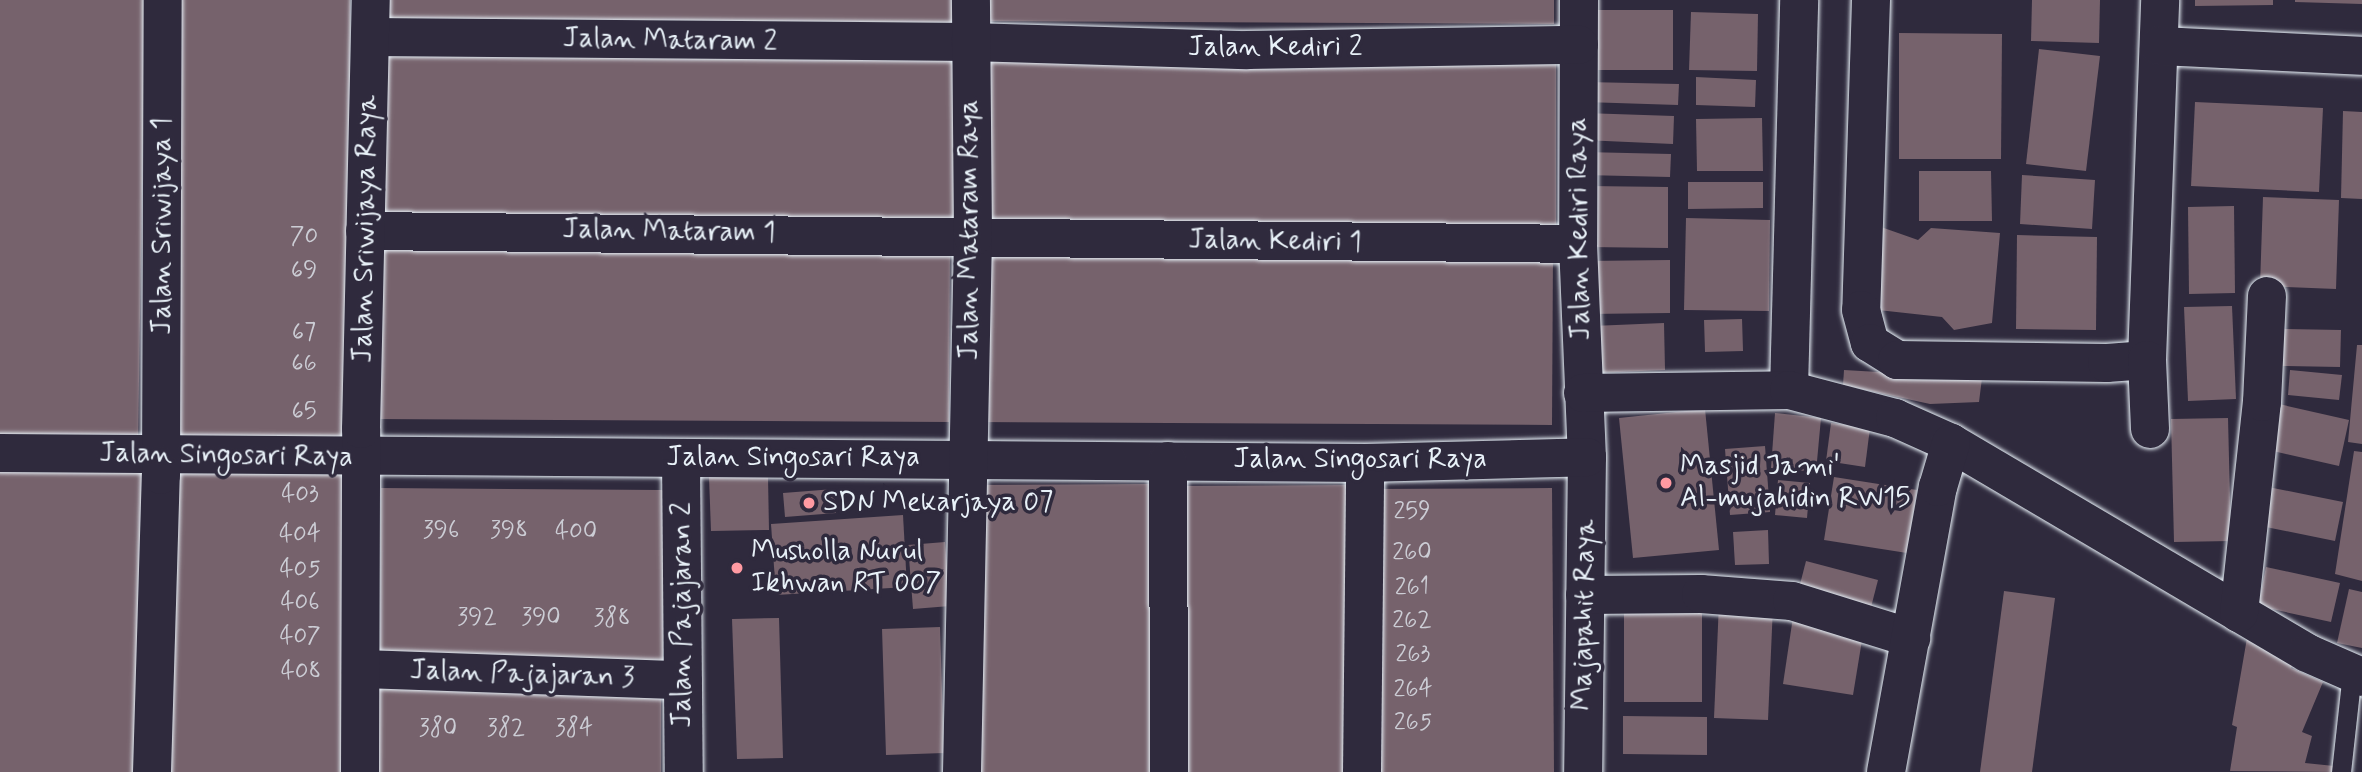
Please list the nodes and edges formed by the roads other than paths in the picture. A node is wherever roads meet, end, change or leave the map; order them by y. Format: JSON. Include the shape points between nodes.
{"nodes":[{"id":1,"x":163,"y":0,"type":"edge"},
{"id":2,"x":971,"y":0,"type":"edge"},
{"id":3,"x":1579,"y":0,"type":"edge"},
{"id":4,"x":1799,"y":0,"type":"edge"},
{"id":5,"x":1871,"y":0,"type":"edge"},
{"id":6,"x":2160,"y":0,"type":"edge"},
{"id":7,"x":371,"y":18,"type":"edge"},
{"id":8,"x":970,"y":42,"type":"junction"},
{"id":9,"x":1579,"y":45,"type":"junction"},
{"id":10,"x":2158,"y":46,"type":"junction"},
{"id":11,"x":2362,"y":56,"type":"edge"},
{"id":12,"x":365,"y":231,"type":"junction"},
{"id":13,"x":972,"y":237,"type":"junction"},
{"id":14,"x":1578,"y":244,"type":"junction"},
{"id":15,"x":2267,"y":296,"type":"dead end"},
{"id":16,"x":2147,"y":360,"type":"junction"},
{"id":17,"x":1789,"y":390,"type":"junction"},
{"id":18,"x":1583,"y":393,"type":"junction"},
{"id":19,"x":2150,"y":429,"type":"dead end"},
{"id":20,"x":1951,"y":443,"type":"junction"},
{"id":21,"x":161,"y":452,"type":"junction"},
{"id":22,"x":0,"y":453,"type":"edge"},
{"id":23,"x":1587,"y":457,"type":"junction"},
{"id":24,"x":681,"y":458,"type":"junction"},
{"id":25,"x":361,"y":459,"type":"junction"},
{"id":26,"x":969,"y":459,"type":"junction"},
{"id":27,"x":1168,"y":461,"type":"junction"},
{"id":28,"x":1365,"y":463,"type":"junction"},
{"id":29,"x":1585,"y":595,"type":"junction"},
{"id":30,"x":2239,"y":613,"type":"junction"},
{"id":31,"x":1911,"y":638,"type":"junction"},
{"id":32,"x":361,"y":669,"type":"junction"},
{"id":33,"x":2357,"y":675,"type":"edge"},
{"id":34,"x":683,"y":680,"type":"junction"},
{"id":35,"x":152,"y":772,"type":"edge"},
{"id":36,"x":360,"y":772,"type":"edge"},
{"id":37,"x":684,"y":772,"type":"edge"},
{"id":38,"x":962,"y":772,"type":"edge"},
{"id":39,"x":1169,"y":772,"type":"edge"},
{"id":40,"x":1362,"y":772,"type":"edge"},
{"id":41,"x":1583,"y":772,"type":"edge"},
{"id":42,"x":1886,"y":772,"type":"edge"},
{"id":43,"x":2341,"y":772,"type":"edge"}],
"edges":[{"from":1,"to":21,"type":"street","name":"Jalan Sriwijaya 1"},
{"from":2,"to":8,"type":"street","name":"Jalan Mataram Raya"},
{"from":3,"to":9,"type":"street","name":"Jalan Kediri Raya"},
{"from":4,"to":17,"type":"street"},
{"from":5,"to":16,"type":"street","via":[[1861,310],[1870,343],[1897,360]]},
{"from":6,"to":10,"type":"street"},
{"from":7,"to":8,"type":"street","name":"Jalan Mataram 2"},
{"from":7,"to":12,"type":"street","name":"Jalan Sriwijaya Raya"},
{"from":8,"to":9,"type":"street","name":"Jalan Kediri 2","via":[[1247,50]]},
{"from":8,"to":13,"type":"street","name":"Jalan Mataram Raya"},
{"from":9,"to":14,"type":"street","name":"Jalan Kediri Raya"},
{"from":10,"to":11,"type":"street"},
{"from":10,"to":16,"type":"street"},
{"from":12,"to":13,"type":"street","name":"Jalan Mataram 1"},
{"from":12,"to":25,"type":"street","name":"Jalan Sriwijaya Raya"},
{"from":13,"to":14,"type":"street","name":"Jalan Kediri 1"},
{"from":13,"to":26,"type":"street","name":"Jalan Mataram Raya"},
{"from":14,"to":18,"type":"street","name":"Jalan Kediri Raya"},
{"from":15,"to":30,"type":"street","via":[[2262,402]]},
{"from":16,"to":19,"type":"street"},
{"from":17,"to":18,"type":"street"},
{"from":17,"to":20,"type":"street","via":[[1895,418]]},
{"from":18,"to":23,"type":"street","name":"Jalan Kediri Raya"},
{"from":20,"to":30,"type":"street"},
{"from":20,"to":31,"type":"street","via":[[1938,487]]},
{"from":21,"to":22,"type":"street","name":"Jalan Singosari Raya"},
{"from":21,"to":25,"type":"street","name":"Jalan Singosari Raya"},
{"from":21,"to":35,"type":"street","name":"Jalan Sriwijaya 1"},
{"from":23,"to":28,"type":"street","name":"Jalan Singosari Raya"},
{"from":23,"to":29,"type":"street","name":"Majapahit Raya"},
{"from":24,"to":25,"type":"street","name":"Jalan Singosari Raya"},
{"from":24,"to":26,"type":"street","name":"Jalan Singosari Raya"},
{"from":24,"to":34,"type":"street","name":"Jalan Pajajaran 2"},
{"from":25,"to":32,"type":"street","name":"Jalan Sriwijaya Raya"},
{"from":26,"to":27,"type":"street","name":"Jalan Singosari Raya"},
{"from":26,"to":38,"type":"street","name":"Jalan Mataram Raya"},
{"from":27,"to":28,"type":"street","name":"Jalan Singosari Raya"},
{"from":27,"to":39,"type":"street"},
{"from":28,"to":40,"type":"street"},
{"from":29,"to":31,"type":"street","via":[[1701,594],[1792,601]]},
{"from":29,"to":41,"type":"street","name":"Majapahit Raya"},
{"from":30,"to":33,"type":"street","via":[[2307,653]]},
{"from":31,"to":42,"type":"street"},
{"from":32,"to":34,"type":"street","name":"Jalan Pajajaran 3"},
{"from":32,"to":36,"type":"street","name":"Jalan Sriwijaya Raya"},
{"from":33,"to":43,"type":"lane"},
{"from":34,"to":37,"type":"street","name":"Jalan Pajajaran 2"}]}
